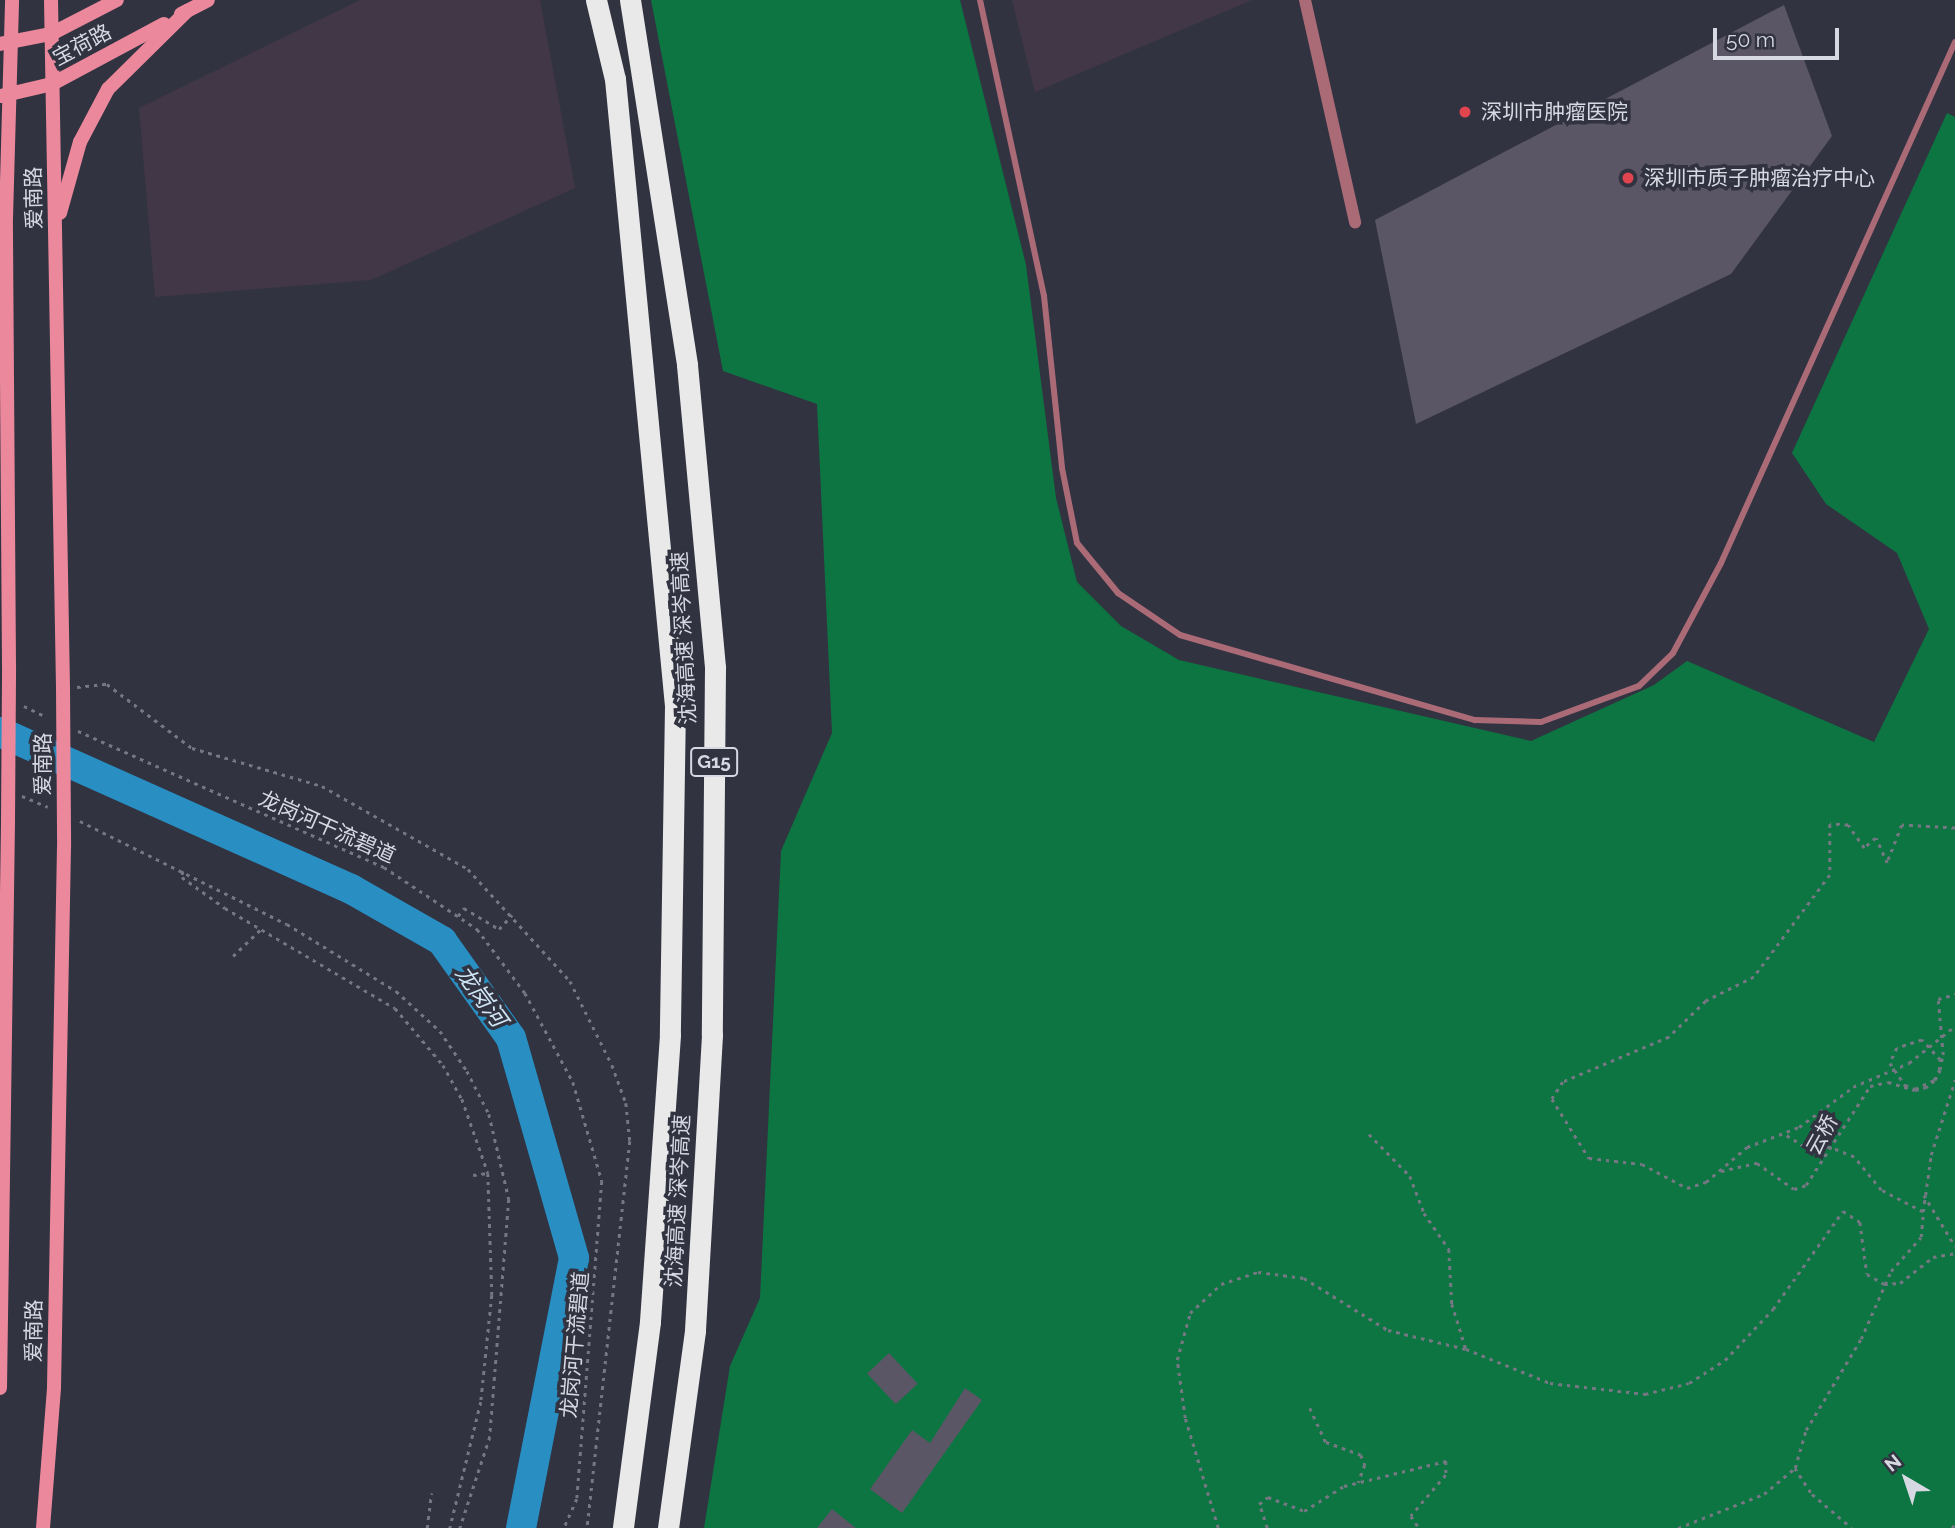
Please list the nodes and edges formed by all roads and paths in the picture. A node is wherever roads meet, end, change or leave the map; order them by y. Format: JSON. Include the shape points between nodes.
{"nodes":[{"id":1,"x":12,"y":0,"type":"edge"},
{"id":2,"x":51,"y":0,"type":"edge"},
{"id":3,"x":117,"y":0,"type":"edge"},
{"id":4,"x":208,"y":0,"type":"edge"},
{"id":5,"x":596,"y":0,"type":"edge"},
{"id":6,"x":630,"y":0,"type":"edge"},
{"id":7,"x":980,"y":0,"type":"edge"},
{"id":8,"x":1305,"y":0,"type":"edge"},
{"id":9,"x":187,"y":11,"type":"junction"},
{"id":10,"x":51,"y":34,"type":"junction"},
{"id":11,"x":1955,"y":42,"type":"edge"},
{"id":12,"x":5,"y":44,"type":"edge"},
{"id":13,"x":52,"y":84,"type":"junction"},
{"id":14,"x":4,"y":96,"type":"edge"},
{"id":15,"x":0,"y":203,"type":"edge"},
{"id":16,"x":6,"y":218,"type":"junction"},
{"id":17,"x":1356,"y":222,"type":"dead end"},
{"id":18,"x":55,"y":235,"type":"junction"},
{"id":19,"x":4,"y":328,"type":"edge"},
{"id":20,"x":63,"y":688,"type":"junction"},
{"id":21,"x":12,"y":701,"type":"dead end"},
{"id":22,"x":58,"y":722,"type":"dead end"},
{"id":23,"x":70,"y":727,"type":"dead end"},
{"id":24,"x":12,"y":792,"type":"dead end"},
{"id":25,"x":61,"y":813,"type":"dead end"},
{"id":26,"x":74,"y":818,"type":"dead end"},
{"id":27,"x":1955,"y":828,"type":"edge"},
{"id":28,"x":183,"y":870,"type":"junction"},
{"id":29,"x":512,"y":915,"type":"junction"},
{"id":30,"x":458,"y":916,"type":"junction"},
{"id":31,"x":262,"y":928,"type":"junction"},
{"id":32,"x":233,"y":956,"type":"dead end"},
{"id":33,"x":1955,"y":994,"type":"edge"},
{"id":34,"x":1955,"y":1026,"type":"edge"},
{"id":35,"x":1955,"y":1080,"type":"edge"},
{"id":36,"x":7,"y":1116,"type":"junction"},
{"id":37,"x":0,"y":1132,"type":"edge"},
{"id":38,"x":1369,"y":1134,"type":"dead end"},
{"id":39,"x":1784,"y":1134,"type":"junction"},
{"id":40,"x":1721,"y":1171,"type":"junction"},
{"id":41,"x":488,"y":1173,"type":"junction"},
{"id":42,"x":473,"y":1175,"type":"dead end"},
{"id":43,"x":1923,"y":1194,"type":"junction"},
{"id":44,"x":1923,"y":1212,"type":"junction"},
{"id":45,"x":1955,"y":1246,"type":"edge"},
{"id":46,"x":1955,"y":1253,"type":"edge"},
{"id":47,"x":1884,"y":1284,"type":"junction"},
{"id":48,"x":1466,"y":1349,"type":"junction"},
{"id":49,"x":0,"y":1388,"type":"edge"},
{"id":50,"x":1310,"y":1408,"type":"dead end"},
{"id":51,"x":1795,"y":1468,"type":"junction"},
{"id":52,"x":1358,"y":1483,"type":"junction"},
{"id":53,"x":431,"y":1493,"type":"dead end"},
{"id":54,"x":43,"y":1528,"type":"edge"},
{"id":55,"x":427,"y":1528,"type":"edge"},
{"id":56,"x":450,"y":1528,"type":"edge"},
{"id":57,"x":460,"y":1528,"type":"edge"},
{"id":58,"x":564,"y":1528,"type":"edge"},
{"id":59,"x":587,"y":1528,"type":"edge"},
{"id":60,"x":623,"y":1528,"type":"edge"},
{"id":61,"x":668,"y":1528,"type":"edge"},
{"id":62,"x":1218,"y":1528,"type":"edge"},
{"id":63,"x":1267,"y":1528,"type":"edge"},
{"id":64,"x":1419,"y":1528,"type":"edge"},
{"id":65,"x":1678,"y":1528,"type":"edge"},
{"id":66,"x":1852,"y":1528,"type":"edge"}],
"edges":[{"from":1,"to":12,"type":"main road","name":"爱南路"},
{"from":2,"to":10,"type":"main road","name":"爱南路"},
{"from":3,"to":10,"type":"main road","name":"宝荷路"},
{"from":4,"to":9,"type":"main road","name":"宝荷路"},
{"from":5,"to":60,"type":"highway","name":"沈海高速 深岑高速","number":"G15","via":[[615,79],[675,706],[670,1035],[650,1322]]},
{"from":6,"to":61,"type":"highway","name":"沈海高速 深岑高速","number":"G15","via":[[687,365],[715,668],[711,1049],[695,1331]]},
{"from":7,"to":11,"type":"lane","via":[[1044,296],[1062,468],[1077,543],[1118,593],[1180,635],[1475,720],[1541,722],[1639,686],[1673,653],[1721,563]]},
{"from":8,"to":17,"type":"street"},
{"from":9,"to":13,"type":"main road","name":"宝荷路"},
{"from":9,"to":18,"type":"main road","via":[[108,89],[80,142]]},
{"from":10,"to":12,"type":"main road","name":"宝荷路"},
{"from":10,"to":13,"type":"main road","name":"爱南路"},
{"from":12,"to":14,"type":"main road","name":"爱南路"},
{"from":13,"to":14,"type":"main road","name":"宝荷路"},
{"from":13,"to":18,"type":"main road","name":"爱南路"},
{"from":14,"to":16,"type":"main road","name":"爱南路"},
{"from":15,"to":16,"type":"main road"},
{"from":16,"to":19,"type":"main road","name":"爱南路"},
{"from":18,"to":20,"type":"main road","name":"爱南路"},
{"from":19,"to":36,"type":"main road","name":"爱南路","bridge":true,"via":[[9,666]]},
{"from":20,"to":29,"type":"path","via":[[107,684],[192,748],[322,786],[468,869]]},
{"from":20,"to":54,"type":"main road","name":"爱南路","bridge":true,"via":[[54,1387]]},
{"from":21,"to":22,"type":"path"},
{"from":23,"to":30,"type":"path","name":"龙岗河干流碧道","via":[[384,867]]},
{"from":24,"to":25,"type":"path"},
{"from":26,"to":28,"type":"path"},
{"from":27,"to":40,"type":"path","via":[[1902,825],[1887,863],[1877,838],[1864,848],[1842,821],[1830,824],[1830,874],[1754,977],[1706,1001],[1669,1037],[1555,1090],[1553,1107],[1589,1158],[1642,1164],[1677,1188]]},
{"from":28,"to":31,"type":"path","via":[[182,877]]},
{"from":28,"to":57,"type":"path","via":[[397,990],[440,1031],[489,1114],[509,1199],[503,1301],[490,1437]]},
{"from":29,"to":30,"type":"path","via":[[499,929],[464,908]]},
{"from":29,"to":59,"type":"path","via":[[570,981],[626,1102],[630,1140]]},
{"from":30,"to":58,"type":"path","name":"龙岗河干流碧道","via":[[477,929],[525,993],[573,1082],[601,1181],[577,1499]]},
{"from":31,"to":32,"type":"path"},
{"from":31,"to":41,"type":"path","via":[[369,989],[415,1027],[462,1099]]},
{"from":33,"to":40,"type":"path","name":"云桥","bridge":true,"via":[[1937,999],[1943,1055],[1941,1063],[1939,1070],[1934,1080],[1915,1089],[1905,1086],[1890,1063],[1897,1048],[1923,1040],[1940,1060],[1940,1070],[1935,1080],[1915,1090],[1888,1082],[1870,1086],[1806,1185],[1794,1189],[1757,1163]]},
{"from":34,"to":39,"type":"path","via":[[1909,1063],[1853,1087]]},
{"from":35,"to":43,"type":"path"},
{"from":36,"to":37,"type":"main road"},
{"from":36,"to":49,"type":"main road","name":"爱南路"},
{"from":38,"to":48,"type":"path","via":[[1410,1176],[1424,1213],[1449,1249],[1452,1304]]},
{"from":39,"to":40,"type":"path","via":[[1747,1147]]},
{"from":39,"to":44,"type":"path","via":[[1811,1151],[1829,1147],[1847,1153],[1891,1198]]},
{"from":41,"to":42,"type":"path"},
{"from":41,"to":56,"type":"path","via":[[492,1295],[481,1402]]},
{"from":43,"to":44,"type":"path"},
{"from":43,"to":45,"type":"path"},
{"from":44,"to":47,"type":"path","via":[[1921,1237]]},
{"from":46,"to":47,"type":"path","via":[[1933,1257],[1900,1283]]},
{"from":47,"to":48,"type":"path","via":[[1867,1274],[1860,1222],[1843,1211],[1773,1309],[1725,1360],[1689,1383],[1645,1394],[1598,1392],[1550,1383]]},
{"from":47,"to":51,"type":"path","via":[[1861,1339],[1806,1430]]},
{"from":48,"to":62,"type":"path","via":[[1388,1330],[1304,1278],[1258,1272],[1221,1284],[1190,1313],[1177,1360],[1185,1418]]},
{"from":50,"to":52,"type":"path","via":[[1326,1442],[1361,1455]]},
{"from":51,"to":65,"type":"path","via":[[1764,1494]]},
{"from":51,"to":66,"type":"path","via":[[1812,1494]]},
{"from":52,"to":63,"type":"path","via":[[1304,1511],[1262,1499]]},
{"from":52,"to":64,"type":"path","via":[[1446,1461],[1446,1475],[1411,1516]]},
{"from":53,"to":55,"type":"path"}]}
